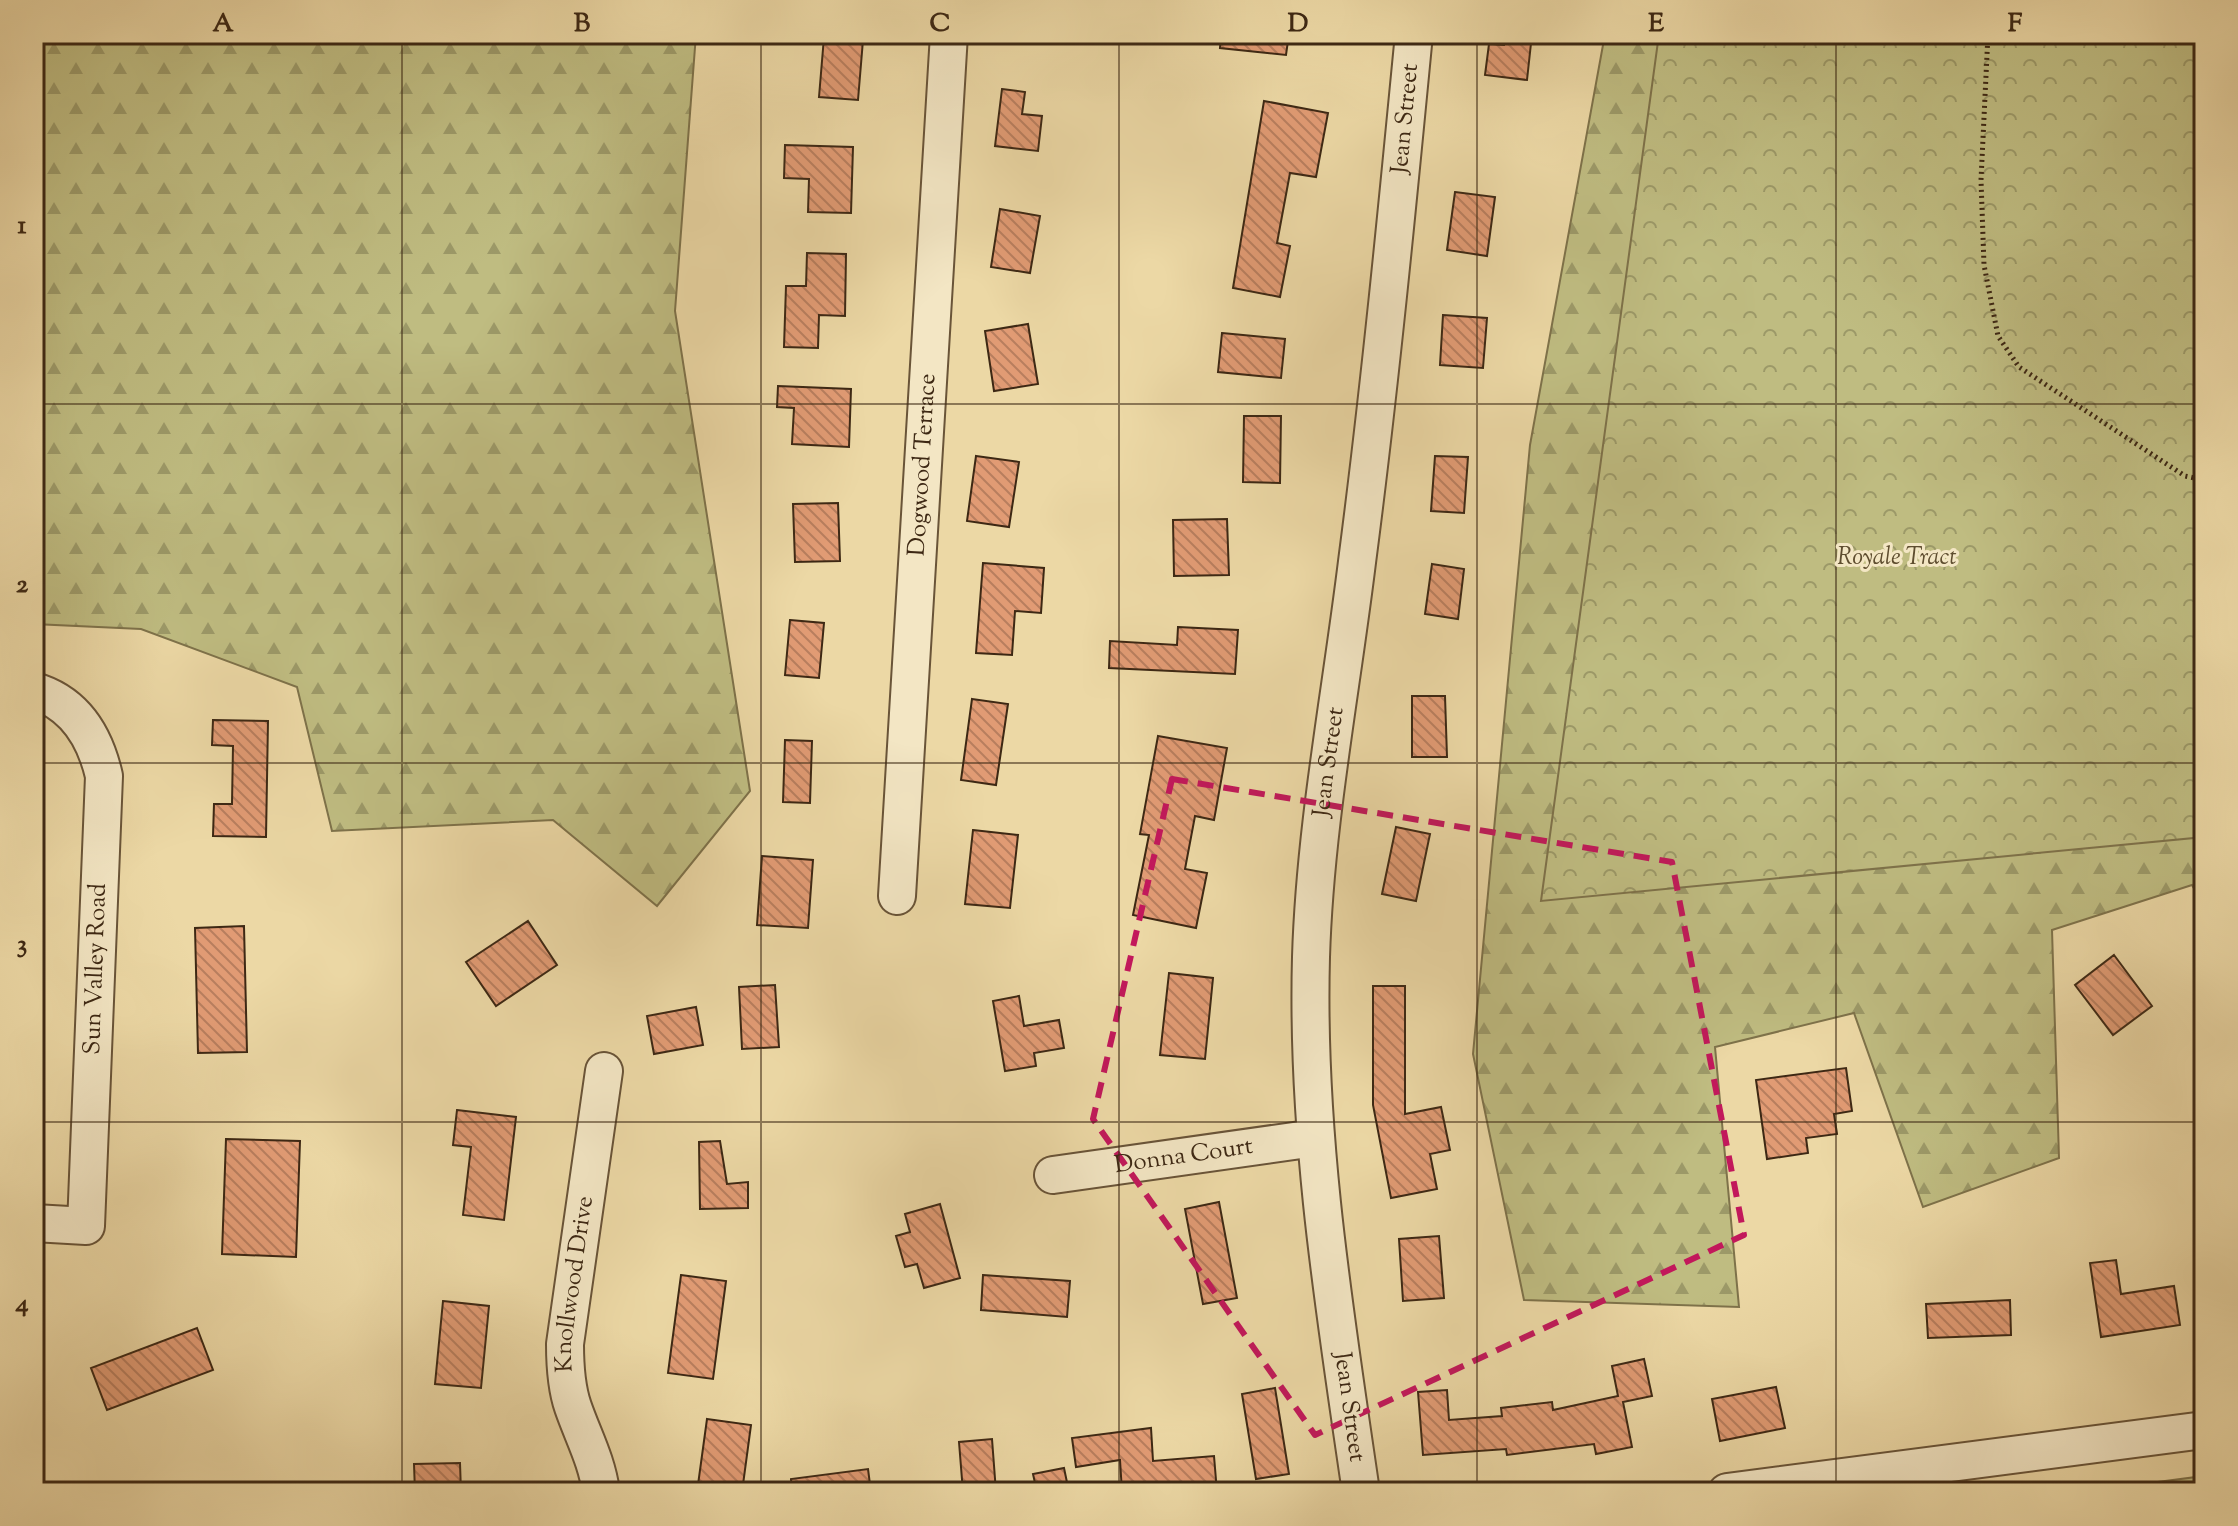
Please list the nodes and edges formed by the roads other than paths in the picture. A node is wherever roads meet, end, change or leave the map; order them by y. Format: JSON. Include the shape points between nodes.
{"nodes":[{"id":1,"x":949,"y":34,"type":"edge"},
{"id":2,"x":1414,"y":34,"type":"edge"},
{"id":3,"x":34,"y":691,"type":"edge"},
{"id":4,"x":897,"y":896,"type":"dead end"},
{"id":5,"x":604,"y":1071,"type":"dead end"},
{"id":6,"x":1315,"y":1138,"type":"junction"},
{"id":7,"x":1053,"y":1175,"type":"dead end"},
{"id":8,"x":34,"y":1223,"type":"edge"},
{"id":9,"x":2204,"y":1430,"type":"edge"},
{"id":10,"x":601,"y":1492,"type":"edge"},
{"id":11,"x":1361,"y":1492,"type":"edge"},
{"id":12,"x":1727,"y":1492,"type":"edge"}],
"edges":[{"from":1,"to":4,"type":"street","name":"Dogwood Terrace"},
{"from":2,"to":6,"type":"street","name":"Jean Street","via":[[1375,428],[1319,850],[1311,969]]},
{"from":3,"to":8,"type":"street","name":"Sun Valley Road","via":[[65,707],[84,725],[104,776],[86,1226]]},
{"from":5,"to":10,"type":"street","name":"Knollwood Drive","via":[[565,1344],[573,1406]]},
{"from":6,"to":7,"type":"street","name":"Donna Court"},
{"from":6,"to":11,"type":"street","name":"Jean Street"},
{"from":9,"to":12,"type":"street"}]}
